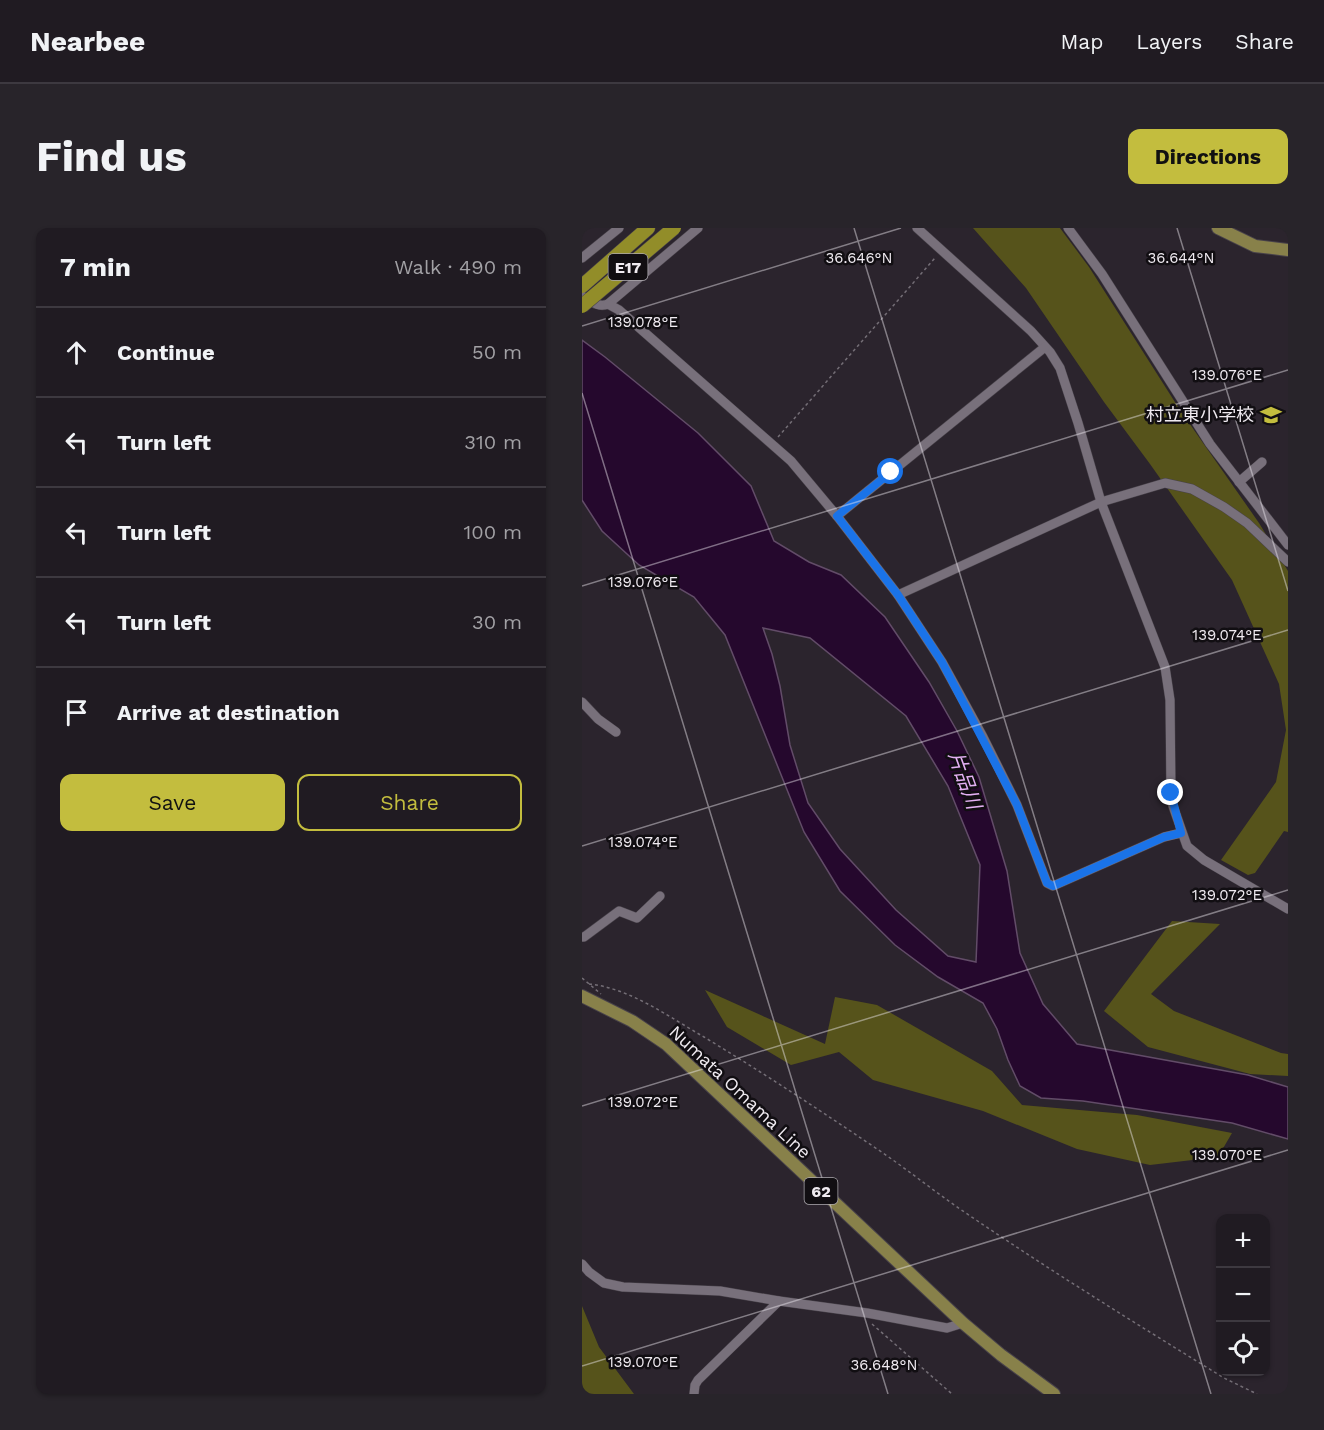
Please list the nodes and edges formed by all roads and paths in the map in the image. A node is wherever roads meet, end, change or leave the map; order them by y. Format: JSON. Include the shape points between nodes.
{"nodes":[{"id":1,"x":619,"y":228,"type":"edge"},
{"id":2,"x":648,"y":228,"type":"edge"},
{"id":3,"x":675,"y":228,"type":"edge"},
{"id":4,"x":698,"y":228,"type":"edge"},
{"id":5,"x":917,"y":228,"type":"edge"},
{"id":6,"x":1068,"y":228,"type":"edge"},
{"id":7,"x":1218,"y":228,"type":"edge"},
{"id":8,"x":942,"y":250,"type":"junction"},
{"id":9,"x":1288,"y":250,"type":"edge"},
{"id":10,"x":582,"y":258,"type":"edge"},
{"id":11,"x":582,"y":286,"type":"edge"},
{"id":12,"x":582,"y":296,"type":"edge"},
{"id":13,"x":608,"y":304,"type":"junction"},
{"id":14,"x":582,"y":306,"type":"edge"},
{"id":15,"x":1045,"y":347,"type":"junction"},
{"id":16,"x":771,"y":444,"type":"junction"},
{"id":17,"x":1262,"y":462,"type":"dead end"},
{"id":18,"x":1239,"y":482,"type":"junction"},
{"id":19,"x":1101,"y":502,"type":"junction"},
{"id":20,"x":837,"y":516,"type":"junction"},
{"id":21,"x":1288,"y":545,"type":"edge"},
{"id":22,"x":1288,"y":562,"type":"edge"},
{"id":23,"x":898,"y":595,"type":"junction"},
{"id":24,"x":582,"y":702,"type":"edge"},
{"id":25,"x":616,"y":732,"type":"dead end"},
{"id":26,"x":1181,"y":833,"type":"junction"},
{"id":27,"x":660,"y":896,"type":"dead end"},
{"id":28,"x":1288,"y":909,"type":"edge"},
{"id":29,"x":582,"y":937,"type":"edge"},
{"id":30,"x":589,"y":984,"type":"dead end"},
{"id":31,"x":582,"y":996,"type":"edge"},
{"id":32,"x":582,"y":1264,"type":"edge"},
{"id":33,"x":779,"y":1301,"type":"junction"},
{"id":34,"x":867,"y":1313,"type":"junction"},
{"id":35,"x":963,"y":1323,"type":"junction"},
{"id":36,"x":694,"y":1394,"type":"edge"},
{"id":37,"x":952,"y":1394,"type":"edge"},
{"id":38,"x":1054,"y":1394,"type":"edge"},
{"id":39,"x":1257,"y":1394,"type":"edge"}],
"edges":[{"from":1,"to":10,"type":"street"},
{"from":2,"to":11,"type":"highway","number":"E17"},
{"from":3,"to":14,"type":"highway","number":"E17","bridge":true},
{"from":4,"to":13,"type":"street"},
{"from":5,"to":8,"type":"street"},
{"from":6,"to":18,"type":"street"},
{"from":7,"to":9,"type":"main road","via":[[1255,246]]},
{"from":8,"to":15,"type":"street"},
{"from":8,"to":16,"type":"path"},
{"from":12,"to":13,"type":"street","via":[[597,305]]},
{"from":13,"to":16,"type":"street"},
{"from":15,"to":19,"type":"street","via":[[1060,368]]},
{"from":15,"to":20,"type":"street"},
{"from":16,"to":20,"type":"street"},
{"from":17,"to":18,"type":"street"},
{"from":18,"to":21,"type":"street"},
{"from":19,"to":22,"type":"street","via":[[1165,483],[1192,489],[1247,524]]},
{"from":19,"to":23,"type":"street"},
{"from":19,"to":26,"type":"street","via":[[1165,667],[1170,700],[1171,793]]},
{"from":20,"to":23,"type":"street"},
{"from":23,"to":26,"type":"street","via":[[942,662],[983,737],[1017,805],[1047,883],[1053,886]]},
{"from":24,"to":25,"type":"street"},
{"from":26,"to":28,"type":"street","via":[[1187,846],[1204,860]]},
{"from":27,"to":29,"type":"street","via":[[637,918],[620,911]]},
{"from":30,"to":39,"type":"path","via":[[627,994],[765,1074],[1020,1249],[1224,1378]]},
{"from":31,"to":35,"type":"main road","name":"Numata Omama Line","number":"62","via":[[632,1021],[666,1044]]},
{"from":32,"to":33,"type":"street","via":[[604,1283],[622,1287],[720,1291]]},
{"from":33,"to":34,"type":"street"},
{"from":33,"to":36,"type":"street","via":[[698,1380]]},
{"from":34,"to":35,"type":"street","via":[[947,1328]]},
{"from":34,"to":37,"type":"path","via":[[868,1321]]},
{"from":35,"to":38,"type":"main road","name":"Numata Omama Line","number":"62"}]}
